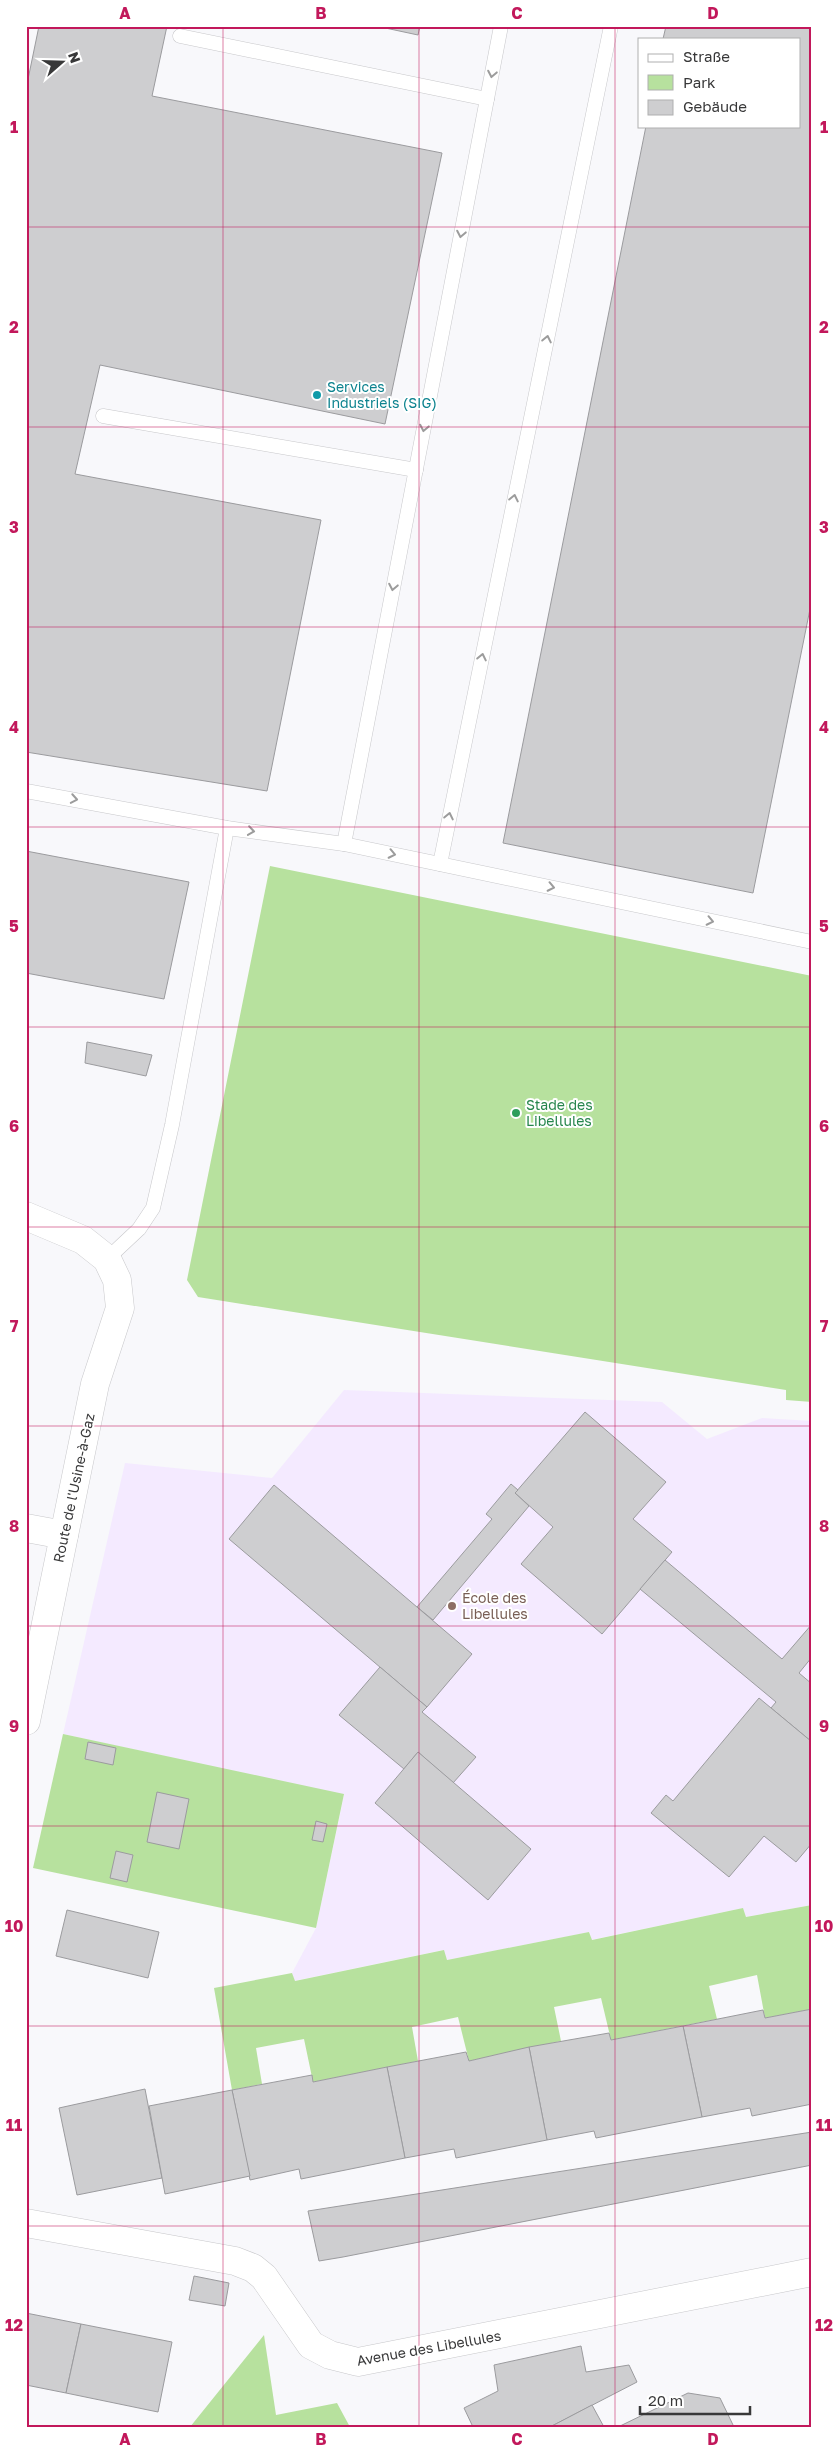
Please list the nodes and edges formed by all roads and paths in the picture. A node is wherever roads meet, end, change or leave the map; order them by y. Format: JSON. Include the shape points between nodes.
{"nodes":[{"id":1,"x":501,"y":26,"type":"edge"},
{"id":2,"x":611,"y":26,"type":"edge"},
{"id":3,"x":180,"y":36,"type":"dead end"},
{"id":4,"x":487,"y":99,"type":"junction"},
{"id":5,"x":103,"y":416,"type":"dead end"},
{"id":6,"x":416,"y":470,"type":"junction"},
{"id":7,"x":26,"y":791,"type":"edge"},
{"id":8,"x":226,"y":828,"type":"junction"},
{"id":9,"x":344,"y":844,"type":"junction"},
{"id":10,"x":440,"y":864,"type":"junction"},
{"id":11,"x":812,"y":942,"type":"edge"},
{"id":12,"x":26,"y":1216,"type":"edge"},
{"id":13,"x":107,"y":1259,"type":"junction"},
{"id":14,"x":26,"y":1528,"type":"edge"},
{"id":15,"x":64,"y":1535,"type":"junction"},
{"id":16,"x":26,"y":1721,"type":"edge"},
{"id":17,"x":26,"y":2223,"type":"edge"},
{"id":18,"x":812,"y":2272,"type":"edge"}],
"edges":[{"from":1,"to":4,"type":"lane","one_way":true},
{"from":10,"to":2,"type":"lane","one_way":true},
{"from":3,"to":4,"type":"lane"},
{"from":4,"to":6,"type":"lane","one_way":true},
{"from":5,"to":6,"type":"lane"},
{"from":6,"to":9,"type":"lane","one_way":true},
{"from":7,"to":8,"type":"lane","one_way":true},
{"from":8,"to":9,"type":"lane","one_way":true},
{"from":8,"to":13,"type":"lane","via":[[172,1125],[153,1208],[139,1229]]},
{"from":9,"to":10,"type":"lane","one_way":true},
{"from":10,"to":11,"type":"lane","one_way":true},
{"from":12,"to":13,"type":"street","via":[[83,1240]]},
{"from":13,"to":15,"type":"street","name":"Route de l'Usine-à-Gaz","via":[[117,1280],[120,1308],[96,1384]]},
{"from":14,"to":15,"type":"street"},
{"from":15,"to":16,"type":"street","name":"Route de l'Usine-à-Gaz"},
{"from":17,"to":18,"type":"street","name":"Avenue des Libellules","via":[[235,2261],[252,2268],[264,2278],[311,2345],[344,2360],[358,2362]]}]}
